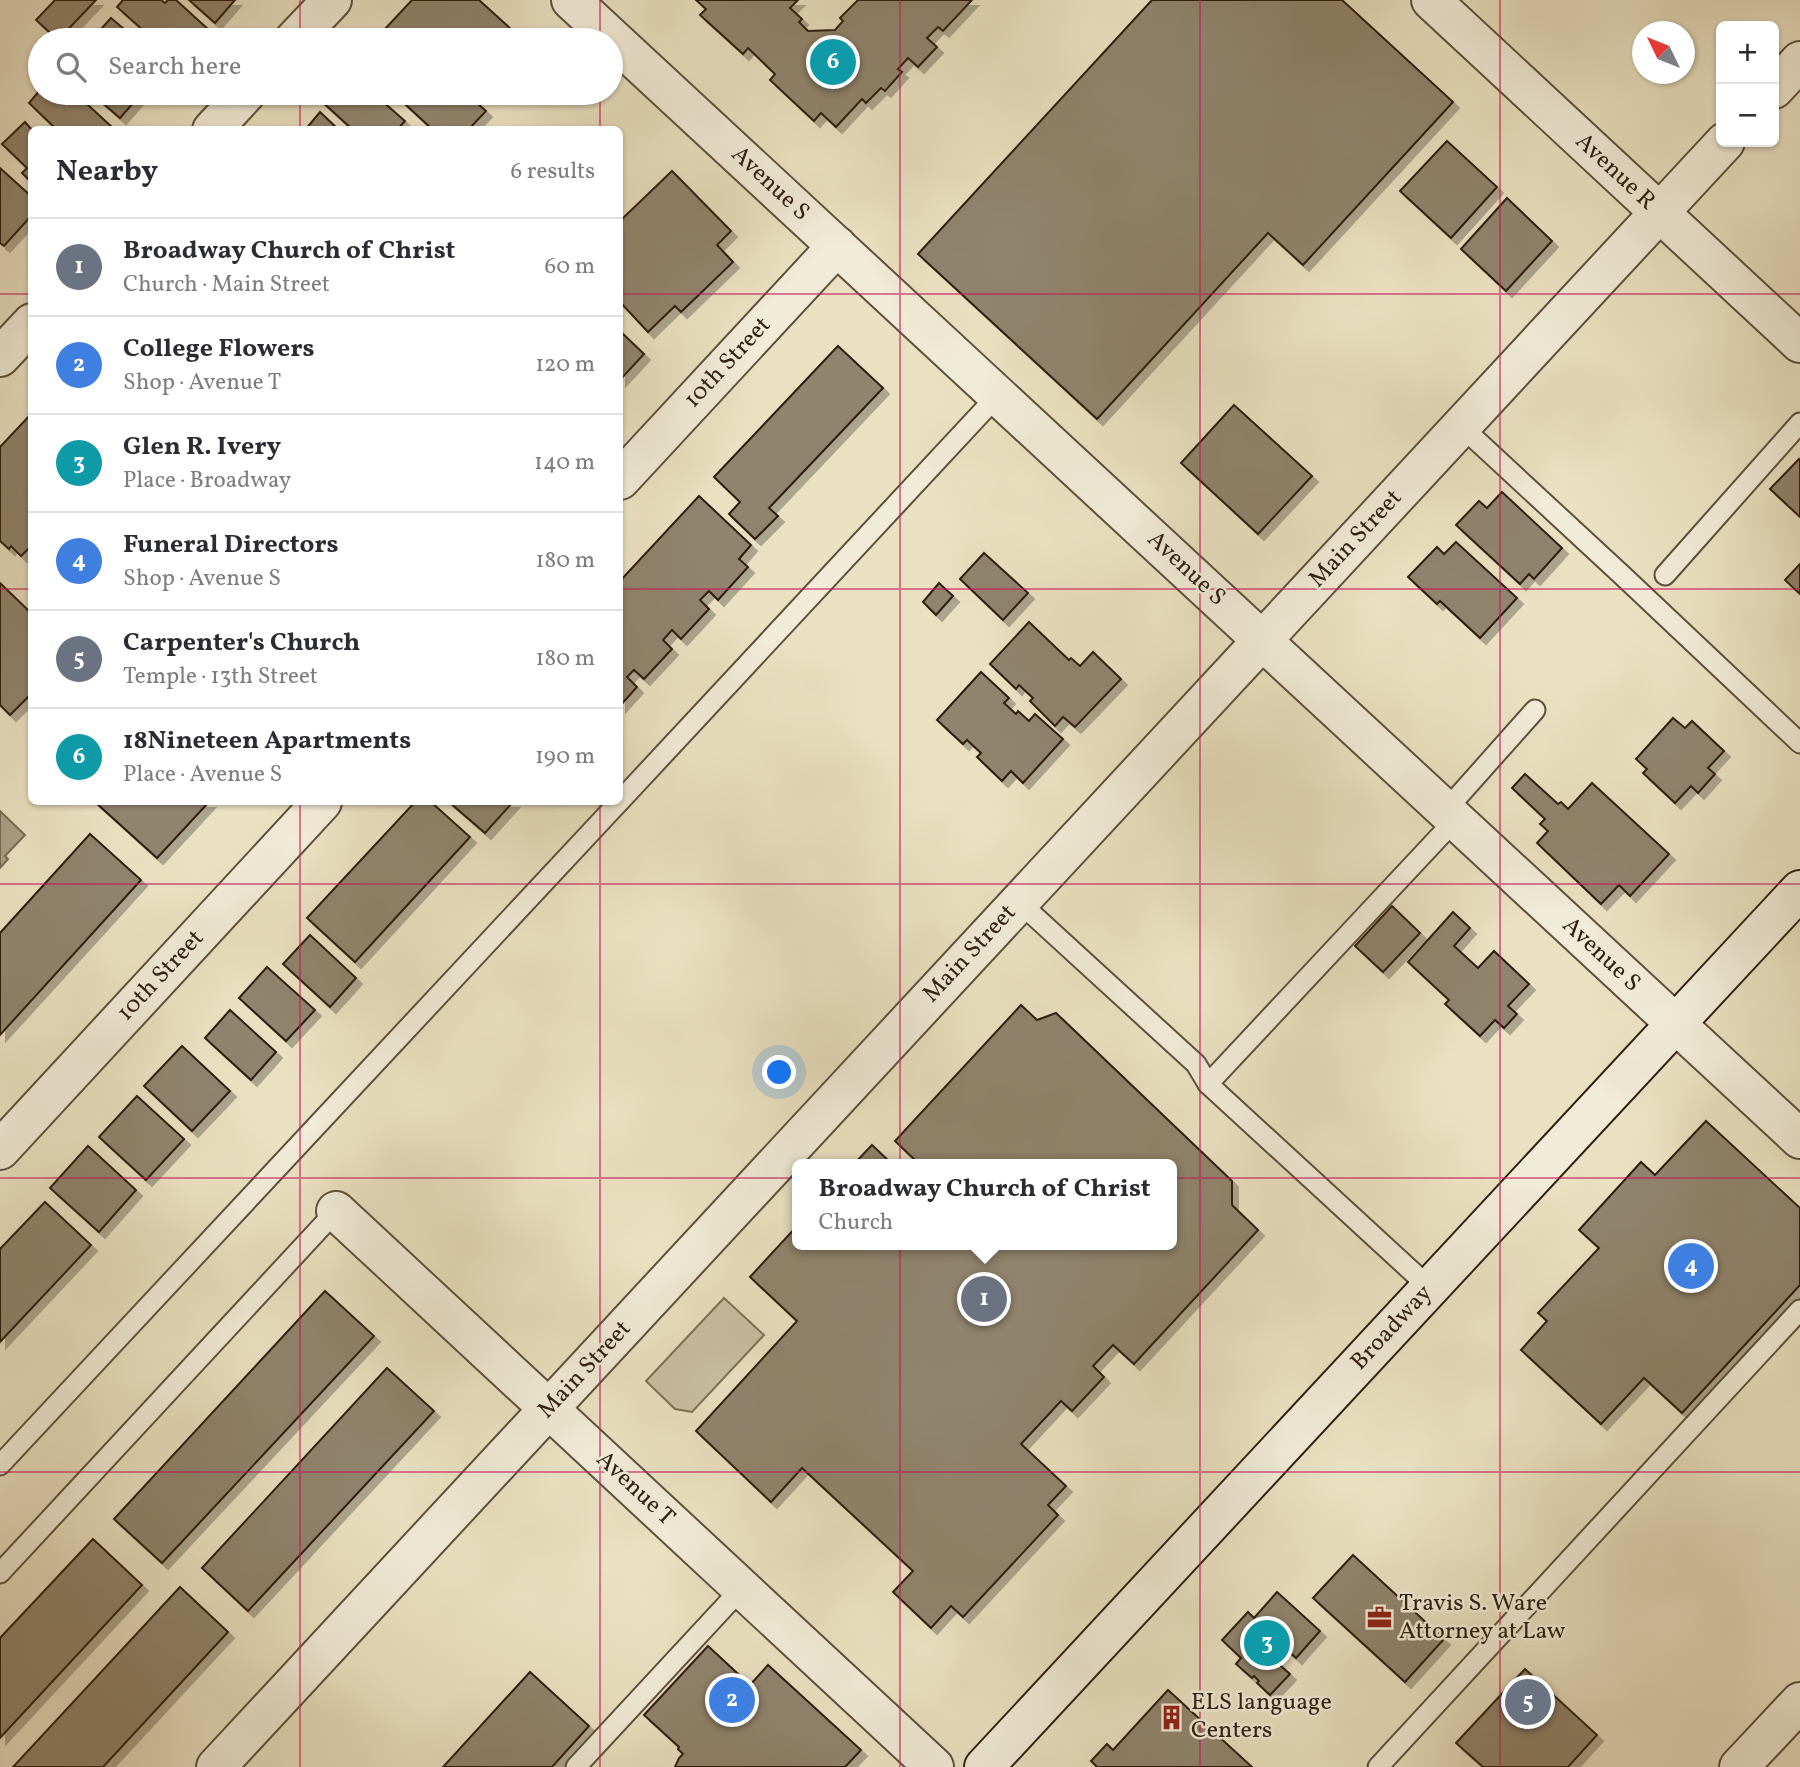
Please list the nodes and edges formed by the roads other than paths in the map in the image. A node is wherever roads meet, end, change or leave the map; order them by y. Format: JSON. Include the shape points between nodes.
{"nodes":[{"id":1,"x":332,"y":0,"type":"edge"},
{"id":2,"x":571,"y":0,"type":"edge"},
{"id":3,"x":1431,"y":0,"type":"edge"},
{"id":4,"x":305,"y":28,"type":"edge"},
{"id":5,"x":601,"y":28,"type":"edge"},
{"id":6,"x":623,"y":48,"type":"edge"},
{"id":7,"x":1800,"y":61,"type":"edge"},
{"id":8,"x":1779,"y":84,"type":"edge"},
{"id":9,"x":235,"y":105,"type":"edge"},
{"id":10,"x":216,"y":126,"type":"edge"},
{"id":11,"x":1720,"y":147,"type":"edge"},
{"id":12,"x":1659,"y":213,"type":"junction"},
{"id":13,"x":837,"y":246,"type":"junction"},
{"id":14,"x":28,"y":327,"type":"edge"},
{"id":15,"x":1800,"y":343,"type":"edge"},
{"id":16,"x":0,"y":357,"type":"edge"},
{"id":17,"x":998,"y":395,"type":"junction"},
{"id":18,"x":1800,"y":423,"type":"edge"},
{"id":19,"x":1461,"y":426,"type":"junction"},
{"id":20,"x":623,"y":478,"type":"edge"},
{"id":21,"x":1665,"y":575,"type":"dead end"},
{"id":22,"x":1262,"y":640,"type":"junction"},
{"id":23,"x":1535,"y":710,"type":"dead end"},
{"id":24,"x":1800,"y":743,"type":"edge"},
{"id":25,"x":623,"y":797,"type":"edge"},
{"id":26,"x":319,"y":805,"type":"edge"},
{"id":27,"x":615,"y":805,"type":"edge"},
{"id":28,"x":1451,"y":815,"type":"junction"},
{"id":29,"x":1800,"y":890,"type":"edge"},
{"id":30,"x":1019,"y":902,"type":"junction"},
{"id":31,"x":1675,"y":1024,"type":"junction"},
{"id":32,"x":1208,"y":1084,"type":"junction"},
{"id":33,"x":1800,"y":1139,"type":"edge"},
{"id":34,"x":0,"y":1150,"type":"edge"},
{"id":35,"x":336,"y":1211,"type":"joint"},
{"id":36,"x":1430,"y":1288,"type":"junction"},
{"id":37,"x":1800,"y":1310,"type":"edge"},
{"id":38,"x":548,"y":1409,"type":"junction"},
{"id":39,"x":0,"y":1465,"type":"edge"},
{"id":40,"x":0,"y":1573,"type":"edge"},
{"id":41,"x":741,"y":1588,"type":"junction"},
{"id":42,"x":1800,"y":1702,"type":"edge"},
{"id":43,"x":216,"y":1767,"type":"edge"},
{"id":44,"x":576,"y":1767,"type":"edge"},
{"id":45,"x":934,"y":1767,"type":"edge"},
{"id":46,"x":984,"y":1767,"type":"edge"},
{"id":47,"x":1378,"y":1767,"type":"edge"},
{"id":48,"x":1739,"y":1767,"type":"edge"}],
"edges":[{"from":1,"to":4,"type":"street"},
{"from":2,"to":5,"type":"street","name":"Avenue S"},
{"from":3,"to":12,"type":"street","name":"Avenue R"},
{"from":6,"to":13,"type":"street","name":"Avenue S"},
{"from":7,"to":8,"type":"street"},
{"from":9,"to":10,"type":"street"},
{"from":11,"to":12,"type":"street","name":"Main Street"},
{"from":12,"to":15,"type":"street","name":"Avenue R"},
{"from":12,"to":19,"type":"street","name":"Main Street"},
{"from":13,"to":17,"type":"street","name":"Avenue S"},
{"from":13,"to":20,"type":"street","name":"10th Street"},
{"from":14,"to":16,"type":"street"},
{"from":17,"to":22,"type":"street","name":"Avenue S"},
{"from":17,"to":25,"type":"lane"},
{"from":18,"to":21,"type":"lane"},
{"from":19,"to":22,"type":"street","name":"Main Street"},
{"from":19,"to":24,"type":"lane"},
{"from":22,"to":28,"type":"street","name":"Avenue S"},
{"from":22,"to":30,"type":"street","name":"Main Street"},
{"from":23,"to":28,"type":"lane"},
{"from":26,"to":34,"type":"street","name":"10th Street"},
{"from":27,"to":39,"type":"lane"},
{"from":28,"to":31,"type":"street","name":"Avenue S"},
{"from":28,"to":32,"type":"lane"},
{"from":29,"to":31,"type":"street","name":"Broadway"},
{"from":30,"to":32,"type":"lane","via":[[1196,1064]]},
{"from":30,"to":38,"type":"street","name":"Main Street"},
{"from":31,"to":33,"type":"street","name":"Avenue S"},
{"from":31,"to":36,"type":"street","name":"Broadway"},
{"from":32,"to":36,"type":"lane"},
{"from":35,"to":38,"type":"street","name":"Avenue T"},
{"from":35,"to":40,"type":"lane"},
{"from":36,"to":46,"type":"street","name":"Broadway"},
{"from":37,"to":47,"type":"lane"},
{"from":38,"to":41,"type":"street","name":"Avenue T"},
{"from":38,"to":43,"type":"street","name":"Main Street"},
{"from":41,"to":44,"type":"lane"},
{"from":41,"to":45,"type":"street","name":"Avenue T"},
{"from":42,"to":48,"type":"street"}]}
